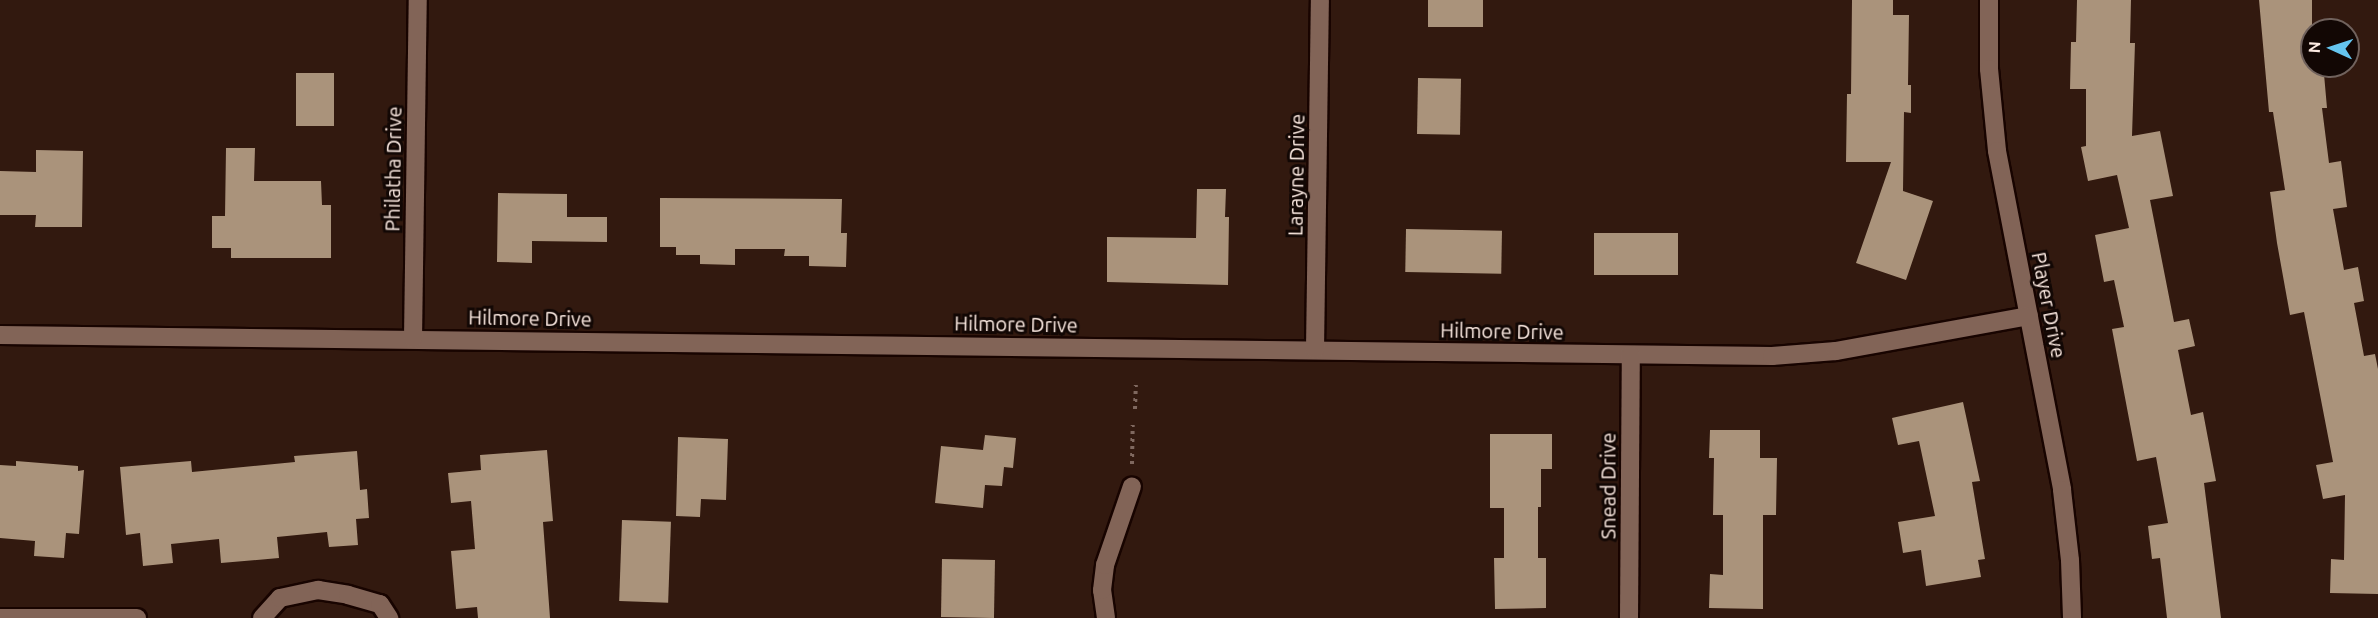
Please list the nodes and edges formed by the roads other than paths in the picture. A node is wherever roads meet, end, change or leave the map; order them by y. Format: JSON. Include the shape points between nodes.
{"nodes":[{"id":1,"x":418,"y":0,"type":"edge"},
{"id":2,"x":1320,"y":0,"type":"edge"},
{"id":3,"x":1989,"y":0,"type":"edge"},
{"id":4,"x":2029,"y":316,"type":"junction"},
{"id":5,"x":0,"y":335,"type":"edge"},
{"id":6,"x":413,"y":339,"type":"junction"},
{"id":7,"x":1316,"y":350,"type":"junction"},
{"id":8,"x":1631,"y":355,"type":"junction"},
{"id":9,"x":1132,"y":486,"type":"road end"},
{"id":10,"x":0,"y":618,"type":"edge"},
{"id":11,"x":137,"y":618,"type":"edge"},
{"id":12,"x":262,"y":618,"type":"edge"},
{"id":13,"x":389,"y":618,"type":"edge"},
{"id":14,"x":1106,"y":618,"type":"edge"},
{"id":15,"x":1629,"y":618,"type":"edge"},
{"id":16,"x":2072,"y":618,"type":"edge"}],
"edges":[{"from":1,"to":6,"type":"street","name":"Philatha Drive"},
{"from":2,"to":7,"type":"street","name":"Larayne Drive"},
{"from":3,"to":4,"type":"street","name":"Player Drive","via":[[1989,69],[1995,132]]},
{"from":4,"to":8,"type":"street","name":"Hilmore Drive","via":[[1836,351],[1772,356]]},
{"from":4,"to":16,"type":"street","name":"Player Drive","via":[[2061,490]]},
{"from":5,"to":6,"type":"street","name":"Hilmore Drive"},
{"from":6,"to":7,"type":"street","name":"Hilmore Drive"},
{"from":7,"to":8,"type":"street","name":"Hilmore Drive"},
{"from":8,"to":15,"type":"street","name":"Snead Drive"},
{"from":9,"to":14,"type":"street","via":[[1104,565]]},
{"from":10,"to":11,"type":"street"},
{"from":12,"to":13,"type":"street","via":[[280,598],[318,590],[380,604]]}]}
